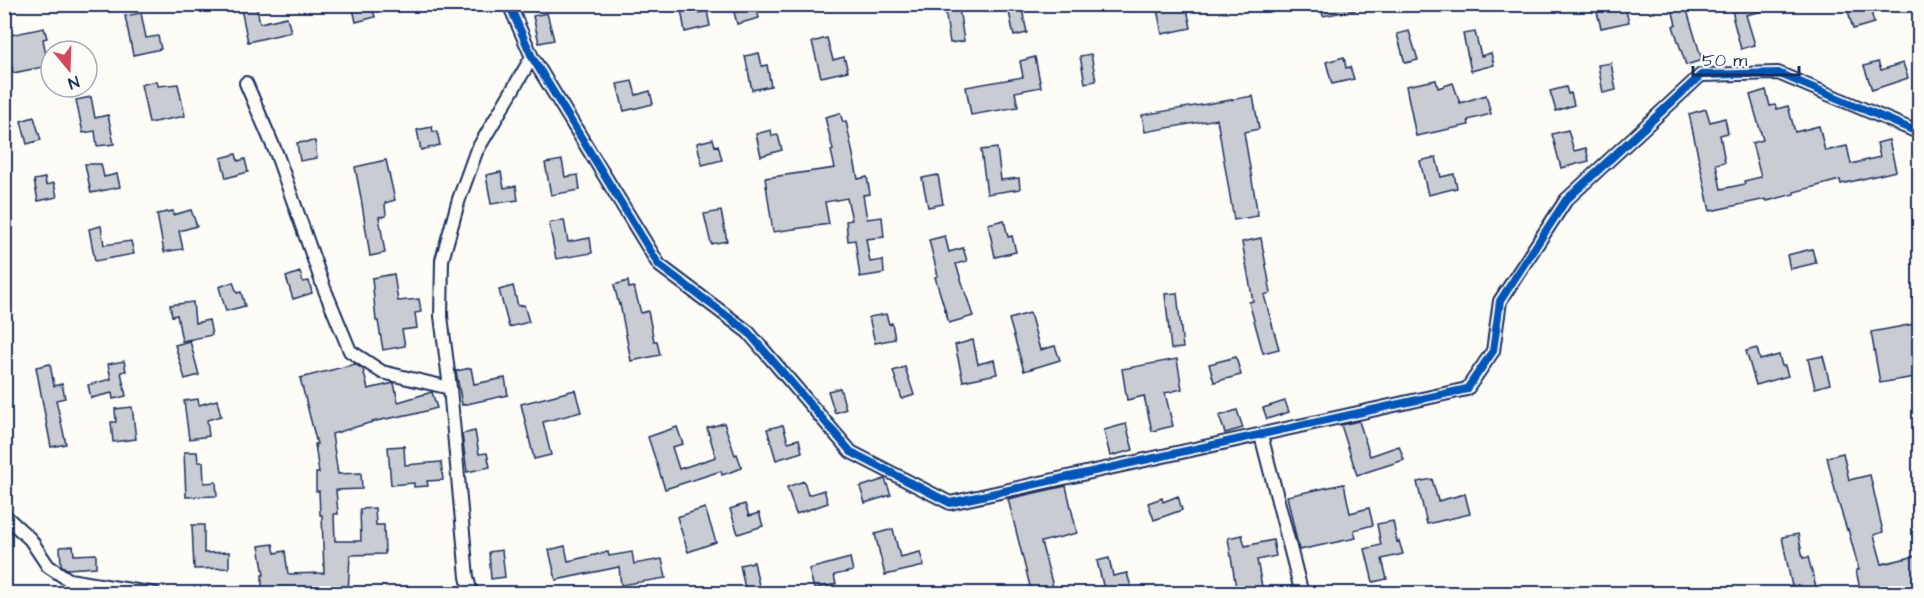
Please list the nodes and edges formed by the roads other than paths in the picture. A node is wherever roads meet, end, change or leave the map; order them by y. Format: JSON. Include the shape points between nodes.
{"nodes":[{"id":1,"x":508,"y":4,"type":"edge"},
{"id":2,"x":532,"y":57,"type":"junction"},
{"id":3,"x":246,"y":83,"type":"dead end"},
{"id":4,"x":1920,"y":133,"type":"edge"},
{"id":5,"x":450,"y":388,"type":"junction"},
{"id":6,"x":1261,"y":435,"type":"junction"},
{"id":7,"x":4,"y":515,"type":"edge"},
{"id":8,"x":150,"y":593,"type":"edge"},
{"id":9,"x":471,"y":594,"type":"edge"},
{"id":10,"x":1302,"y":594,"type":"edge"}],
"edges":[{"from":1,"to":2,"type":"street"},
{"from":2,"to":5,"type":"street","via":[[476,152],[442,260],[441,316]]},
{"from":2,"to":6,"type":"street","via":[[659,265],[748,332],[850,452],[951,503]]},
{"from":3,"to":5,"type":"street","via":[[350,351],[382,372]]},
{"from":4,"to":6,"type":"street","via":[[1778,74],[1701,75],[1566,200],[1500,301],[1493,351],[1467,389]]},
{"from":5,"to":9,"type":"street"},
{"from":6,"to":10,"type":"street"},
{"from":7,"to":8,"type":"street","via":[[30,539],[48,566],[69,580]]}]}
